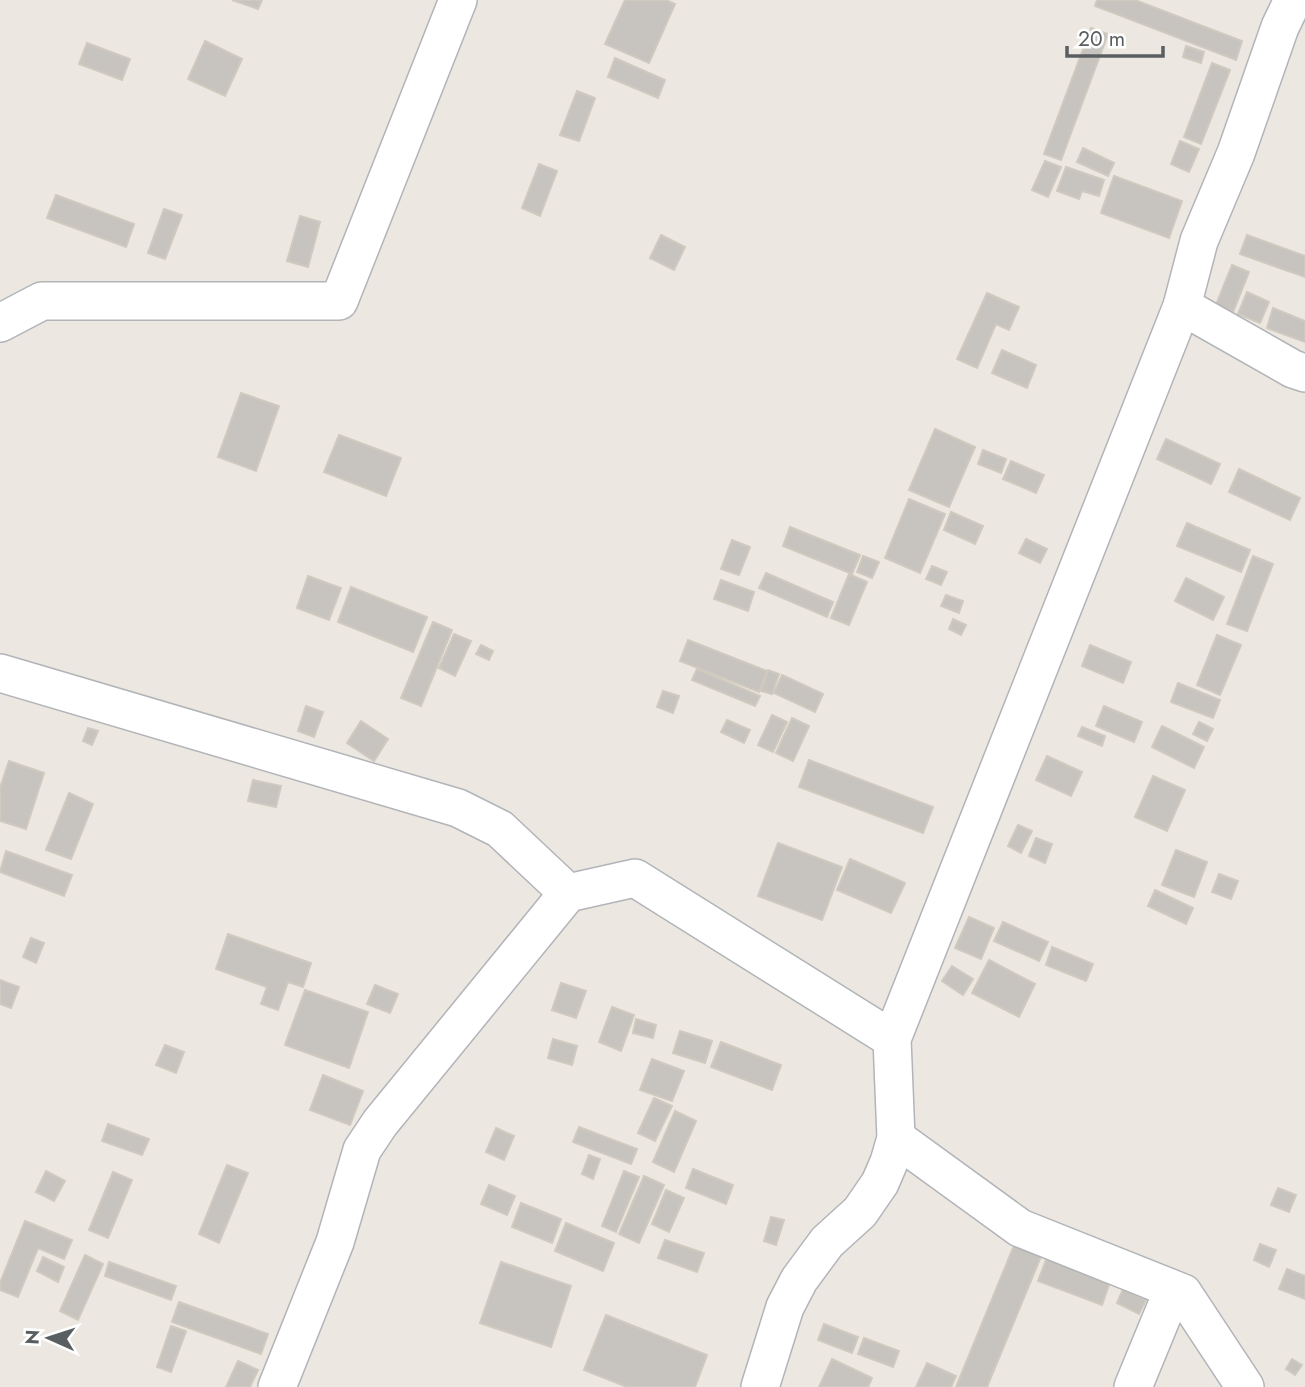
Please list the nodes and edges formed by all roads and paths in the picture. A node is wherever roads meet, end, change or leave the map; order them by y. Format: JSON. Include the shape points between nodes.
{"nodes":[{"id":1,"x":458,"y":0,"type":"edge"},
{"id":2,"x":1293,"y":0,"type":"edge"},
{"id":3,"x":1182,"y":306,"type":"junction"},
{"id":4,"x":0,"y":323,"type":"edge"},
{"id":5,"x":1305,"y":373,"type":"edge"},
{"id":6,"x":0,"y":673,"type":"edge"},
{"id":7,"x":568,"y":893,"type":"junction"},
{"id":8,"x":892,"y":1039,"type":"junction"},
{"id":9,"x":896,"y":1138,"type":"junction"},
{"id":10,"x":1173,"y":1290,"type":"junction"},
{"id":11,"x":277,"y":1387,"type":"edge"},
{"id":12,"x":760,"y":1387,"type":"edge"},
{"id":13,"x":1133,"y":1387,"type":"edge"},
{"id":14,"x":1245,"y":1387,"type":"edge"}],
"edges":[{"from":1,"to":4,"type":"street","via":[[339,301],[42,301]]},
{"from":2,"to":3,"type":"street","via":[[1199,241]]},
{"from":3,"to":5,"type":"street"},
{"from":3,"to":8,"type":"street"},
{"from":6,"to":7,"type":"street","via":[[458,808],[500,829]]},
{"from":7,"to":8,"type":"street","via":[[635,878]]},
{"from":7,"to":11,"type":"street","via":[[362,1150],[335,1242]]},
{"from":8,"to":9,"type":"street"},
{"from":9,"to":10,"type":"street","via":[[1020,1228]]},
{"from":9,"to":12,"type":"street","via":[[880,1184],[799,1280],[785,1307]]},
{"from":10,"to":13,"type":"street"},
{"from":10,"to":14,"type":"street","via":[[1183,1293]]}]}
